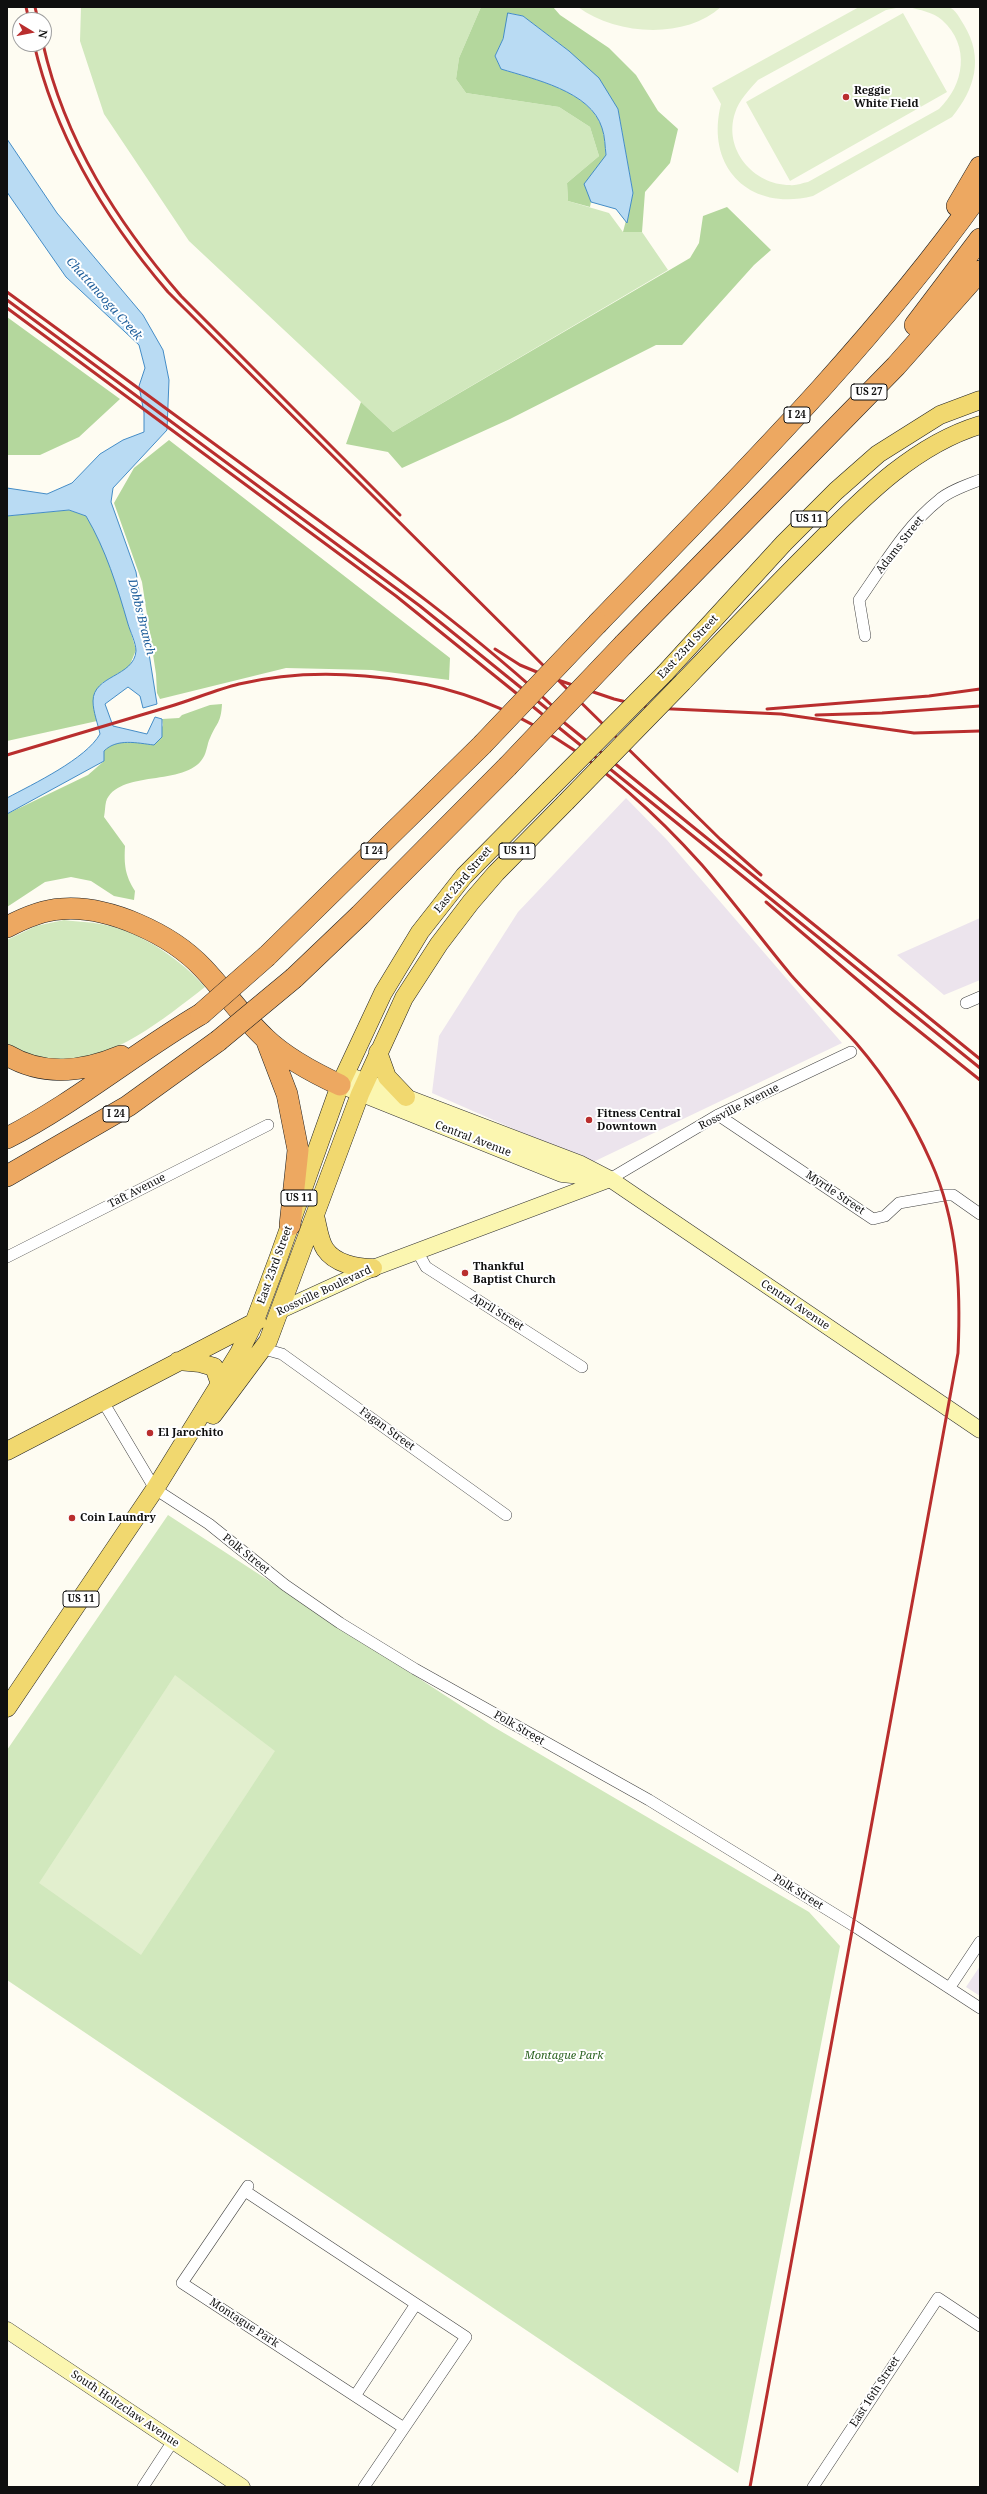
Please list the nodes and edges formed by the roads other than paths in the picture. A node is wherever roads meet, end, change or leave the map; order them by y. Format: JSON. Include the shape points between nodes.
{"nodes":[{"id":1,"x":980,"y":167,"type":"edge"},
{"id":2,"x":980,"y":193,"type":"edge"},
{"id":3,"x":980,"y":239,"type":"edge"},
{"id":4,"x":980,"y":271,"type":"edge"},
{"id":5,"x":905,"y":291,"type":"junction"},
{"id":6,"x":980,"y":400,"type":"edge"},
{"id":7,"x":980,"y":425,"type":"edge"},
{"id":8,"x":980,"y":480,"type":"edge"},
{"id":9,"x":753,"y":509,"type":"junction"},
{"id":10,"x":865,"y":636,"type":"dead end"},
{"id":11,"x":7,"y":927,"type":"edge"},
{"id":12,"x":980,"y":997,"type":"edge"},
{"id":13,"x":966,"y":1003,"type":"dead end"},
{"id":14,"x":266,"y":1039,"type":"junction"},
{"id":15,"x":151,"y":1044,"type":"junction"},
{"id":16,"x":378,"y":1052,"type":"junction"},
{"id":17,"x":851,"y":1052,"type":"dead end"},
{"id":18,"x":7,"y":1055,"type":"edge"},
{"id":19,"x":342,"y":1080,"type":"junction"},
{"id":20,"x":362,"y":1088,"type":"junction"},
{"id":21,"x":406,"y":1097,"type":"junction"},
{"id":22,"x":718,"y":1115,"type":"junction"},
{"id":23,"x":268,"y":1125,"type":"dead end"},
{"id":24,"x":7,"y":1138,"type":"edge"},
{"id":25,"x":7,"y":1176,"type":"edge"},
{"id":26,"x":610,"y":1179,"type":"junction"},
{"id":27,"x":980,"y":1214,"type":"edge"},
{"id":28,"x":316,"y":1216,"type":"junction"},
{"id":29,"x":290,"y":1225,"type":"junction"},
{"id":30,"x":417,"y":1252,"type":"junction"},
{"id":31,"x":7,"y":1257,"type":"edge"},
{"id":32,"x":373,"y":1268,"type":"junction"},
{"id":33,"x":281,"y":1310,"type":"junction"},
{"id":34,"x":254,"y":1323,"type":"junction"},
{"id":35,"x":264,"y":1349,"type":"junction"},
{"id":36,"x":178,"y":1361,"type":"junction"},
{"id":37,"x":582,"y":1366,"type":"dead end"},
{"id":38,"x":220,"y":1384,"type":"junction"},
{"id":39,"x":102,"y":1400,"type":"junction"},
{"id":40,"x":980,"y":1430,"type":"edge"},
{"id":41,"x":7,"y":1451,"type":"edge"},
{"id":42,"x":155,"y":1490,"type":"junction"},
{"id":43,"x":506,"y":1515,"type":"dead end"},
{"id":44,"x":7,"y":1708,"type":"edge"},
{"id":45,"x":980,"y":1942,"type":"edge"},
{"id":46,"x":950,"y":1987,"type":"junction"},
{"id":47,"x":980,"y":2008,"type":"edge"},
{"id":48,"x":416,"y":2304,"type":"junction"},
{"id":49,"x":980,"y":2326,"type":"edge"},
{"id":50,"x":7,"y":2330,"type":"edge"},
{"id":51,"x":355,"y":2396,"type":"junction"},
{"id":52,"x":404,"y":2428,"type":"junction"},
{"id":53,"x":173,"y":2441,"type":"junction"},
{"id":54,"x":143,"y":2487,"type":"edge"},
{"id":55,"x":242,"y":2487,"type":"edge"},
{"id":56,"x":364,"y":2487,"type":"edge"},
{"id":57,"x":813,"y":2487,"type":"edge"}],
"edges":[{"from":1,"to":5,"type":"highway"},
{"from":2,"to":5,"type":"highway","number":"I 24"},
{"from":3,"to":9,"type":"highway","number":"I 24","via":[[910,331]]},
{"from":4,"to":9,"type":"highway","number":"US 27","via":[[896,366]]},
{"from":5,"to":15,"type":"highway","number":"I 24","bridge":true,"via":[[813,399],[482,745],[267,956],[201,1014]]},
{"from":6,"to":19,"type":"main road","name":"East 23rd Street","number":"US 11","bridge":true,"via":[[940,415],[878,454],[836,491],[784,543],[665,673],[464,876],[420,932],[383,993]]},
{"from":7,"to":16,"type":"main road","name":"East 23rd Street","number":"US 11","bridge":true,"via":[[940,442],[900,467],[859,502],[496,873],[439,944],[404,998]]},
{"from":8,"to":10,"type":"street","name":"Adams Street","via":[[940,499],[910,528],[859,600]]},
{"from":9,"to":25,"type":"highway","number":"I 24","bridge":true,"via":[[507,767],[294,978],[218,1041],[128,1106]]},
{"from":11,"to":14,"type":"highway","via":[[30,915],[61,909],[90,909],[125,919],[150,930],[202,967]]},
{"from":12,"to":13,"type":"street"},
{"from":14,"to":19,"type":"highway","via":[[310,1070]]},
{"from":14,"to":29,"type":"highway","via":[[287,1094],[298,1150]]},
{"from":15,"to":18,"type":"highway","via":[[106,1063],[72,1071],[36,1068]]},
{"from":15,"to":24,"type":"highway","number":"I 24","via":[[39,1122]]},
{"from":16,"to":20,"type":"main road","name":"East 23rd Street","number":"US 11"},
{"from":16,"to":21,"type":"main road","via":[[387,1077]]},
{"from":17,"to":22,"type":"street","name":"Rossville Avenue"},
{"from":19,"to":20,"type":"main road","name":"Central Avenue"},
{"from":19,"to":29,"type":"main road","name":"East 23rd Street","number":"US 11"},
{"from":20,"to":21,"type":"main road","name":"Central Avenue"},
{"from":20,"to":26,"type":"main road","name":"Central Avenue","via":[[562,1174]]},
{"from":20,"to":28,"type":"main road","name":"East 23rd Street","number":"US 11"},
{"from":21,"to":26,"type":"main road","name":"Central Avenue","via":[[580,1164]]},
{"from":22,"to":26,"type":"street","name":"Rossville Avenue"},
{"from":22,"to":27,"type":"street","name":"Myrtle Street","via":[[873,1219],[885,1216],[898,1202],[945,1195],[953,1195]]},
{"from":23,"to":31,"type":"street","name":"Taft Avenue"},
{"from":26,"to":30,"type":"main road","name":"Rossville Boulevard"},
{"from":26,"to":40,"type":"main road","name":"Central Avenue"},
{"from":28,"to":32,"type":"main road","via":[[325,1249],[347,1264],[358,1268]]},
{"from":28,"to":33,"type":"main road","name":"East 23rd Street","number":"US 11"},
{"from":29,"to":34,"type":"main road","name":"East 23rd Street","number":"US 11"},
{"from":30,"to":32,"type":"main road","name":"Rossville Boulevard"},
{"from":30,"to":37,"type":"street","name":"April Street","via":[[426,1267]]},
{"from":32,"to":33,"type":"main road","name":"Rossville Boulevard"},
{"from":33,"to":34,"type":"main road","name":"Rossville Boulevard"},
{"from":33,"to":35,"type":"main road","name":"East 23rd Street","number":"US 11"},
{"from":34,"to":36,"type":"main road","name":"Rossville Boulevard"},
{"from":34,"to":38,"type":"main road","name":"East 23rd Street","number":"US 11"},
{"from":35,"to":42,"type":"main road","name":"East 23rd Street","number":"US 11"},
{"from":35,"to":43,"type":"street","name":"Fagan Street","via":[[282,1354]]},
{"from":36,"to":38,"type":"main road","via":[[214,1367]]},
{"from":36,"to":39,"type":"main road","name":"Rossville Boulevard"},
{"from":38,"to":42,"type":"main road","name":"East 23rd Street","number":"US 11"},
{"from":39,"to":41,"type":"main road","name":"Rossville Boulevard"},
{"from":39,"to":42,"type":"street","name":"Polk Street"},
{"from":42,"to":44,"type":"main road","name":"East 23rd Street","number":"US 11"},
{"from":42,"to":46,"type":"street","name":"Polk Street","via":[[209,1524],[285,1585],[340,1623],[414,1669],[649,1800]]},
{"from":45,"to":46,"type":"street"},
{"from":46,"to":47,"type":"street","name":"Polk Street"},
{"from":48,"to":51,"type":"street"},
{"from":48,"to":51,"type":"street","name":"Montague Park","via":[[247,2188],[182,2283]]},
{"from":48,"to":52,"type":"street","via":[[466,2337]]},
{"from":49,"to":57,"type":"street","name":"East 16th Street","via":[[938,2298]]},
{"from":50,"to":53,"type":"main road","name":"South Holtzclaw Avenue"},
{"from":51,"to":52,"type":"street","name":"Montague Park"},
{"from":52,"to":56,"type":"street"},
{"from":53,"to":54,"type":"street"},
{"from":53,"to":55,"type":"main road","name":"South Holtzclaw Avenue"}]}
